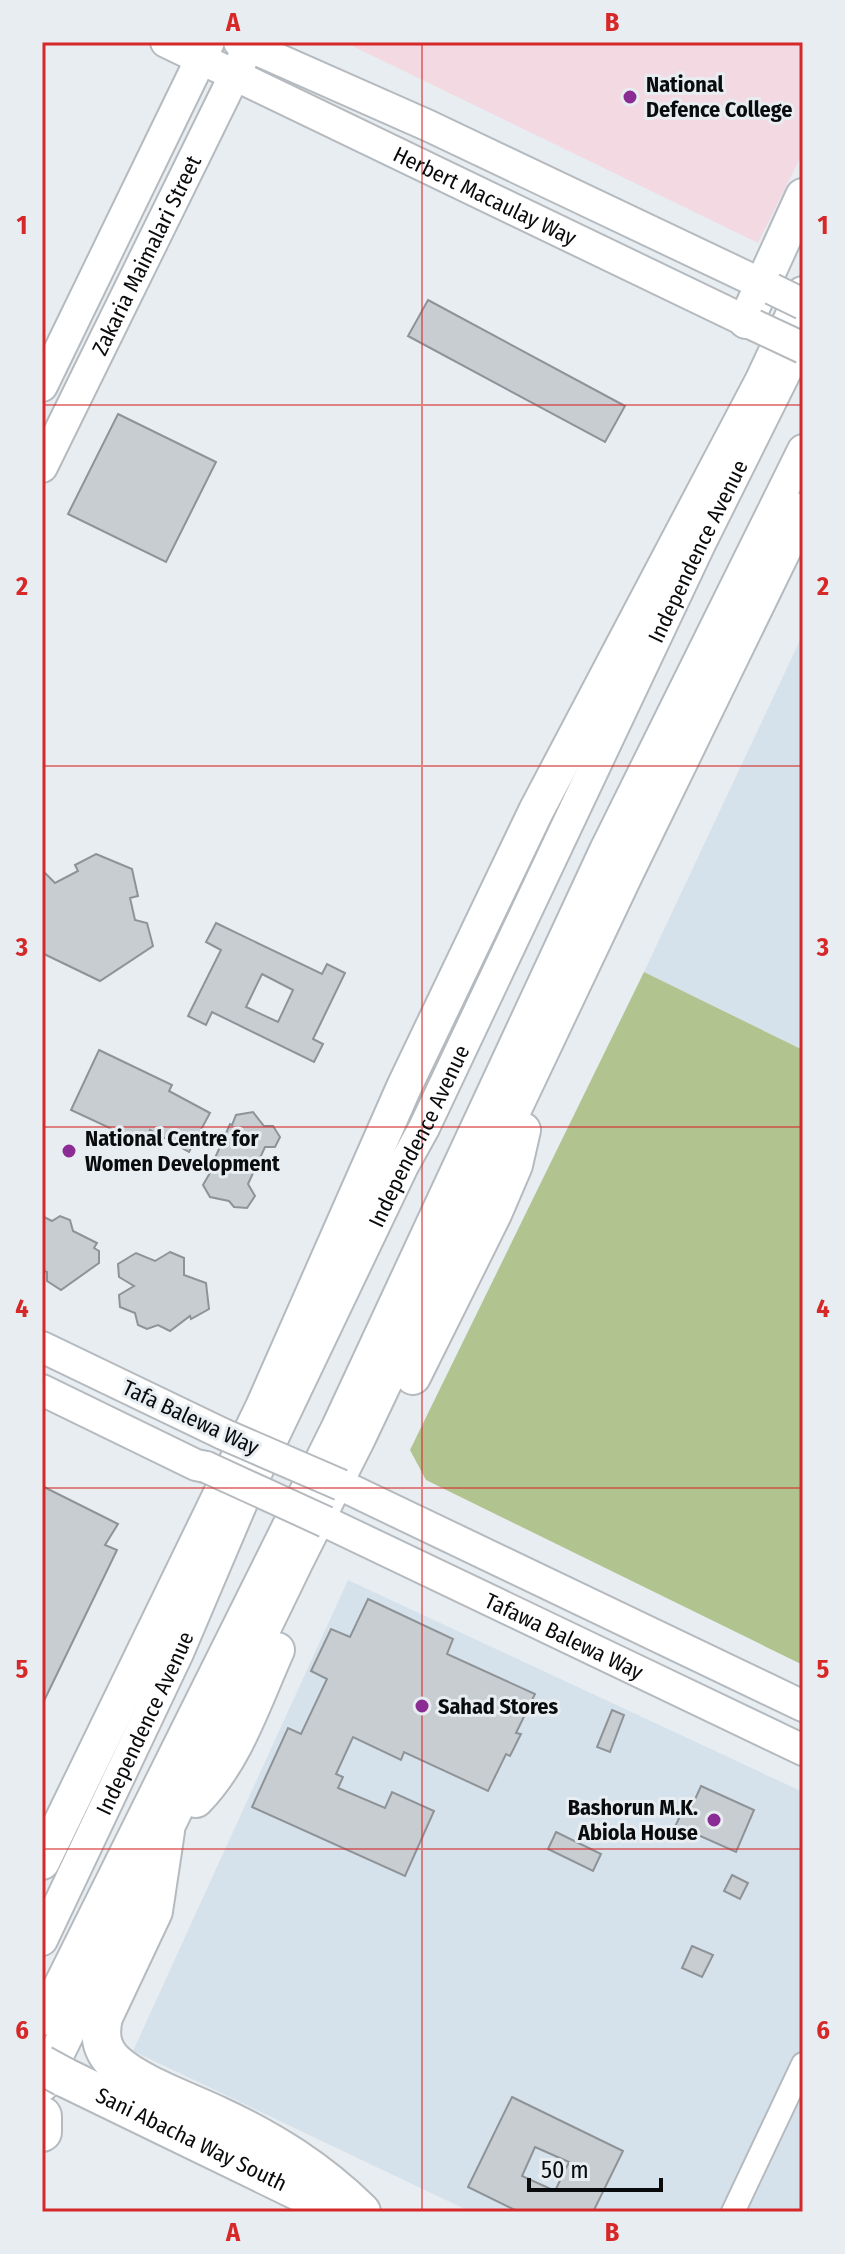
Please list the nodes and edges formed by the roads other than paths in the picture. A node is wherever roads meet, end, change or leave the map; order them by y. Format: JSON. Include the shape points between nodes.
{"nodes":[{"id":1,"x":166,"y":42,"type":"edge"},
{"id":2,"x":246,"y":44,"type":"edge"},
{"id":3,"x":205,"y":50,"type":"edge"},
{"id":4,"x":235,"y":76,"type":"junction"},
{"id":5,"x":803,"y":196,"type":"edge"},
{"id":6,"x":779,"y":289,"type":"edge"},
{"id":7,"x":803,"y":304,"type":"edge"},
{"id":8,"x":750,"y":323,"type":"junction"},
{"id":9,"x":803,"y":337,"type":"edge"},
{"id":10,"x":803,"y":348,"type":"edge"},
{"id":11,"x":42,"y":386,"type":"edge"},
{"id":12,"x":803,"y":450,"type":"edge"},
{"id":13,"x":42,"y":467,"type":"edge"},
{"id":14,"x":803,"y":510,"type":"edge"},
{"id":15,"x":803,"y":560,"type":"edge"},
{"id":16,"x":623,"y":857,"type":"junction"},
{"id":17,"x":492,"y":1154,"type":"junction"},
{"id":18,"x":42,"y":1347,"type":"edge"},
{"id":19,"x":42,"y":1390,"type":"edge"},
{"id":20,"x":348,"y":1489,"type":"junction"},
{"id":21,"x":332,"y":1525,"type":"junction"},
{"id":22,"x":803,"y":1706,"type":"edge"},
{"id":23,"x":803,"y":1750,"type":"edge"},
{"id":24,"x":165,"y":1831,"type":"junction"},
{"id":25,"x":42,"y":1862,"type":"edge"},
{"id":26,"x":42,"y":1940,"type":"edge"},
{"id":27,"x":42,"y":2020,"type":"edge"},
{"id":28,"x":803,"y":2064,"type":"edge"},
{"id":29,"x":49,"y":2075,"type":"edge"},
{"id":30,"x":42,"y":2116,"type":"edge"},
{"id":31,"x":42,"y":2132,"type":"edge"},
{"id":32,"x":343,"y":2212,"type":"edge"},
{"id":33,"x":361,"y":2212,"type":"edge"},
{"id":34,"x":733,"y":2212,"type":"edge"}],
"edges":[{"from":1,"to":3,"type":"main road","name":"Herbert Macaulay Way"},
{"from":2,"to":4,"type":"main road","name":"Zakaria Maimalari Street"},
{"from":2,"to":6,"type":"main road","name":"Herbert Macaulay Way"},
{"from":3,"to":4,"type":"main road","name":"Herbert Macaulay Way"},
{"from":3,"to":11,"type":"main road","name":"Zakaria Maimalari Street"},
{"from":4,"to":8,"type":"main road","name":"Herbert Macaulay Way"},
{"from":4,"to":13,"type":"main road","name":"Zakaria Maimalari Street"},
{"from":5,"to":6,"type":"main road"},
{"from":6,"to":7,"type":"main road","name":"Herbert Macaulay Way","bridge":true},
{"from":6,"to":8,"type":"main road"},
{"from":6,"to":25,"type":"main road","name":"Independence Avenue","via":[[763,380],[536,811],[404,1087],[263,1407]]},
{"from":8,"to":10,"type":"main road","name":"Herbert Macaulay Way","bridge":true},
{"from":9,"to":26,"type":"main road","name":"Independence Avenue","via":[[241,1505],[178,1653]]},
{"from":12,"to":16,"type":"main road","name":"Independence Avenue"},
{"from":14,"to":16,"type":"main road","name":"Independence Avenue"},
{"from":15,"to":16,"type":"main road","via":[[697,772]]},
{"from":16,"to":17,"type":"main road","name":"Independence Avenue"},
{"from":16,"to":17,"type":"main road","name":"Independence Avenue","via":[[529,1082],[525,1122]]},
{"from":17,"to":20,"type":"main road","via":[[494,1214]]},
{"from":17,"to":24,"type":"main road","name":"Independence Avenue"},
{"from":17,"to":27,"type":"main road","name":"Independence Avenue","via":[[337,1427]]},
{"from":18,"to":20,"type":"main road","name":"Tafa Balewa Way","bridge":true},
{"from":19,"to":21,"type":"main road","name":"Tafa Balewa Way","bridge":true},
{"from":20,"to":21,"type":"main road"},
{"from":20,"to":22,"type":"main road","name":"Tafa Balewa Way"},
{"from":21,"to":23,"type":"main road","name":"Tafawa Balewa Way"},
{"from":21,"to":24,"type":"main road","via":[[234,1748],[208,1787]]},
{"from":24,"to":29,"type":"main road","name":"Independence Avenue"},
{"from":24,"to":33,"type":"highway","via":[[153,1911],[103,2017],[104,2051],[125,2071],[274,2143],[330,2182]]},
{"from":28,"to":34,"type":"street"},
{"from":29,"to":32,"type":"highway","name":"Sani Abacha Way South"},
{"from":30,"to":31,"type":"highway"}]}
